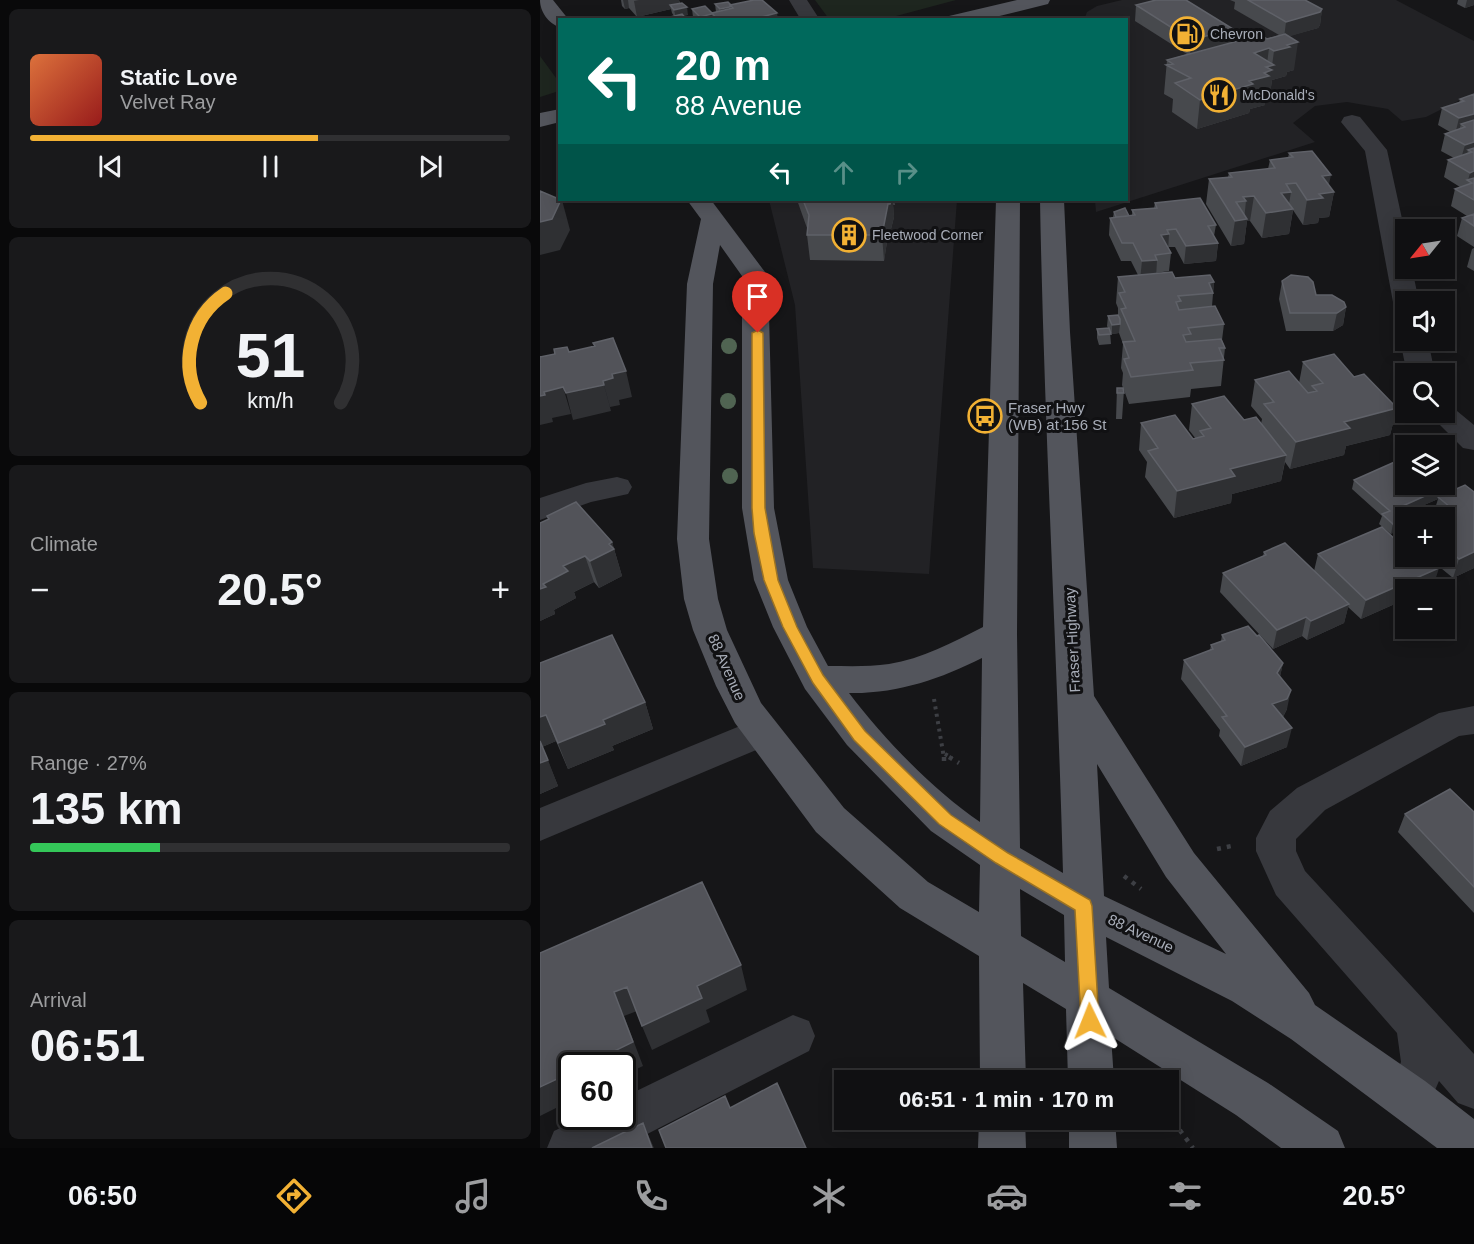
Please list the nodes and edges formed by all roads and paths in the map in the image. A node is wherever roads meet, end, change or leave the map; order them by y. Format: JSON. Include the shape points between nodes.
{"nodes":[{"id":1,"x":543,"y":0,"type":"edge"},
{"id":2,"x":798,"y":0,"type":"edge"},
{"id":3,"x":1042,"y":0,"type":"edge"},
{"id":4,"x":1009,"y":9,"type":"edge"},
{"id":5,"x":810,"y":18,"type":"edge"},
{"id":6,"x":966,"y":18,"type":"edge"},
{"id":7,"x":1043,"y":18,"type":"edge"},
{"id":8,"x":558,"y":19,"type":"edge"},
{"id":9,"x":558,"y":116,"type":"edge"},
{"id":10,"x":540,"y":120,"type":"edge"},
{"id":11,"x":1352,"y":122,"type":"dead end"},
{"id":12,"x":1008,"y":201,"type":"edge"},
{"id":13,"x":1052,"y":201,"type":"edge"},
{"id":14,"x":705,"y":210,"type":"edge"},
{"id":15,"x":1404,"y":291,"type":"edge"},
{"id":16,"x":1454,"y":423,"type":"edge"},
{"id":17,"x":1474,"y":441,"type":"edge"},
{"id":18,"x":617,"y":487,"type":"dead end"},
{"id":19,"x":540,"y":509,"type":"edge"},
{"id":20,"x":1000,"y":634,"type":"junction"},
{"id":21,"x":818,"y":679,"type":"junction"},
{"id":22,"x":932,"y":692,"type":"dead end"},
{"id":23,"x":1076,"y":698,"type":"junction"},
{"id":24,"x":1474,"y":720,"type":"edge"},
{"id":25,"x":762,"y":732,"type":"junction"},
{"id":26,"x":965,"y":767,"type":"dead end"},
{"id":27,"x":540,"y":825,"type":"edge"},
{"id":28,"x":1242,"y":844,"type":"dead end"},
{"id":29,"x":1210,"y":850,"type":"dead end"},
{"id":30,"x":1002,"y":858,"type":"junction"},
{"id":31,"x":1124,"y":875,"type":"dead end"},
{"id":32,"x":1140,"y":886,"type":"dead end"},
{"id":33,"x":1084,"y":906,"type":"junction"},
{"id":34,"x":1000,"y":948,"type":"junction"},
{"id":35,"x":1089,"y":999,"type":"junction"},
{"id":36,"x":1307,"y":1024,"type":"junction"},
{"id":37,"x":1418,"y":1027,"type":"junction"},
{"id":38,"x":793,"y":1036,"type":"dead end"},
{"id":39,"x":1003,"y":1070,"type":"edge"},
{"id":40,"x":1091,"y":1070,"type":"edge"},
{"id":41,"x":1474,"y":1087,"type":"edge"},
{"id":42,"x":1409,"y":1097,"type":"junction"},
{"id":43,"x":1179,"y":1127,"type":"edge"},
{"id":44,"x":1002,"y":1130,"type":"edge"},
{"id":45,"x":1093,"y":1130,"type":"edge"},
{"id":46,"x":571,"y":1148,"type":"edge"},
{"id":47,"x":1002,"y":1148,"type":"edge"},
{"id":48,"x":1094,"y":1148,"type":"edge"},
{"id":49,"x":1193,"y":1148,"type":"edge"},
{"id":50,"x":1321,"y":1148,"type":"edge"},
{"id":51,"x":1474,"y":1148,"type":"edge"}],
"edges":[{"from":1,"to":8,"type":"main road"},
{"from":2,"to":5,"type":"street"},
{"from":3,"to":4,"type":"main road"},
{"from":3,"to":7,"type":"main road"},
{"from":4,"to":6,"type":"main road"},
{"from":9,"to":10,"type":"main road"},
{"from":11,"to":15,"type":"street","via":[[1376,150]]},
{"from":12,"to":20,"type":"main road"},
{"from":13,"to":23,"type":"main road","name":"Fraser Highway"},
{"from":14,"to":21,"type":"main road","name":"88 Avenue","via":[[755,276],[761,533],[771,580]]},
{"from":14,"to":25,"type":"main road","name":"88 Avenue","via":[[693,549],[710,630],[734,686]]},
{"from":16,"to":17,"type":"street"},
{"from":18,"to":19,"type":"street"},
{"from":20,"to":21,"type":"main road","via":[[928,668],[903,675]]},
{"from":20,"to":30,"type":"main road"},
{"from":21,"to":30,"type":"main road","name":"88 Avenue","via":[[860,735],[916,792],[945,819]]},
{"from":22,"to":26,"type":"path","via":[[945,754]]},
{"from":23,"to":33,"type":"main road","name":"Fraser Highway"},
{"from":23,"to":36,"type":"main road","via":[[1180,865]]},
{"from":24,"to":37,"type":"street","via":[[1452,723],[1311,799],[1284,823],[1276,838],[1276,851],[1290,884]]},
{"from":25,"to":27,"type":"street"},
{"from":25,"to":34,"type":"main road","name":"88 Avenue","via":[[830,820],[884,870],[914,895]]},
{"from":28,"to":29,"type":"path"},
{"from":30,"to":33,"type":"main road","name":"88 Avenue"},
{"from":30,"to":34,"type":"main road"},
{"from":31,"to":32,"type":"path"},
{"from":33,"to":35,"type":"main road","name":"Fraser Highway"},
{"from":33,"to":36,"type":"main road","name":"88 Avenue","via":[[1187,955]]},
{"from":34,"to":35,"type":"main road","name":"88 Avenue"},
{"from":34,"to":39,"type":"main road"},
{"from":35,"to":40,"type":"main road","name":"Fraser Highway"},
{"from":35,"to":50,"type":"main road","name":"88 Avenue","via":[[1252,1100]]},
{"from":36,"to":42,"type":"main road","name":"88 Avenue"},
{"from":37,"to":41,"type":"street"},
{"from":37,"to":42,"type":"street","via":[[1424,1063]]},
{"from":38,"to":46,"type":"street"},
{"from":42,"to":51,"type":"main road","name":"88 Avenue"},
{"from":43,"to":49,"type":"path"},
{"from":44,"to":47,"type":"main road"},
{"from":45,"to":48,"type":"main road"}]}
